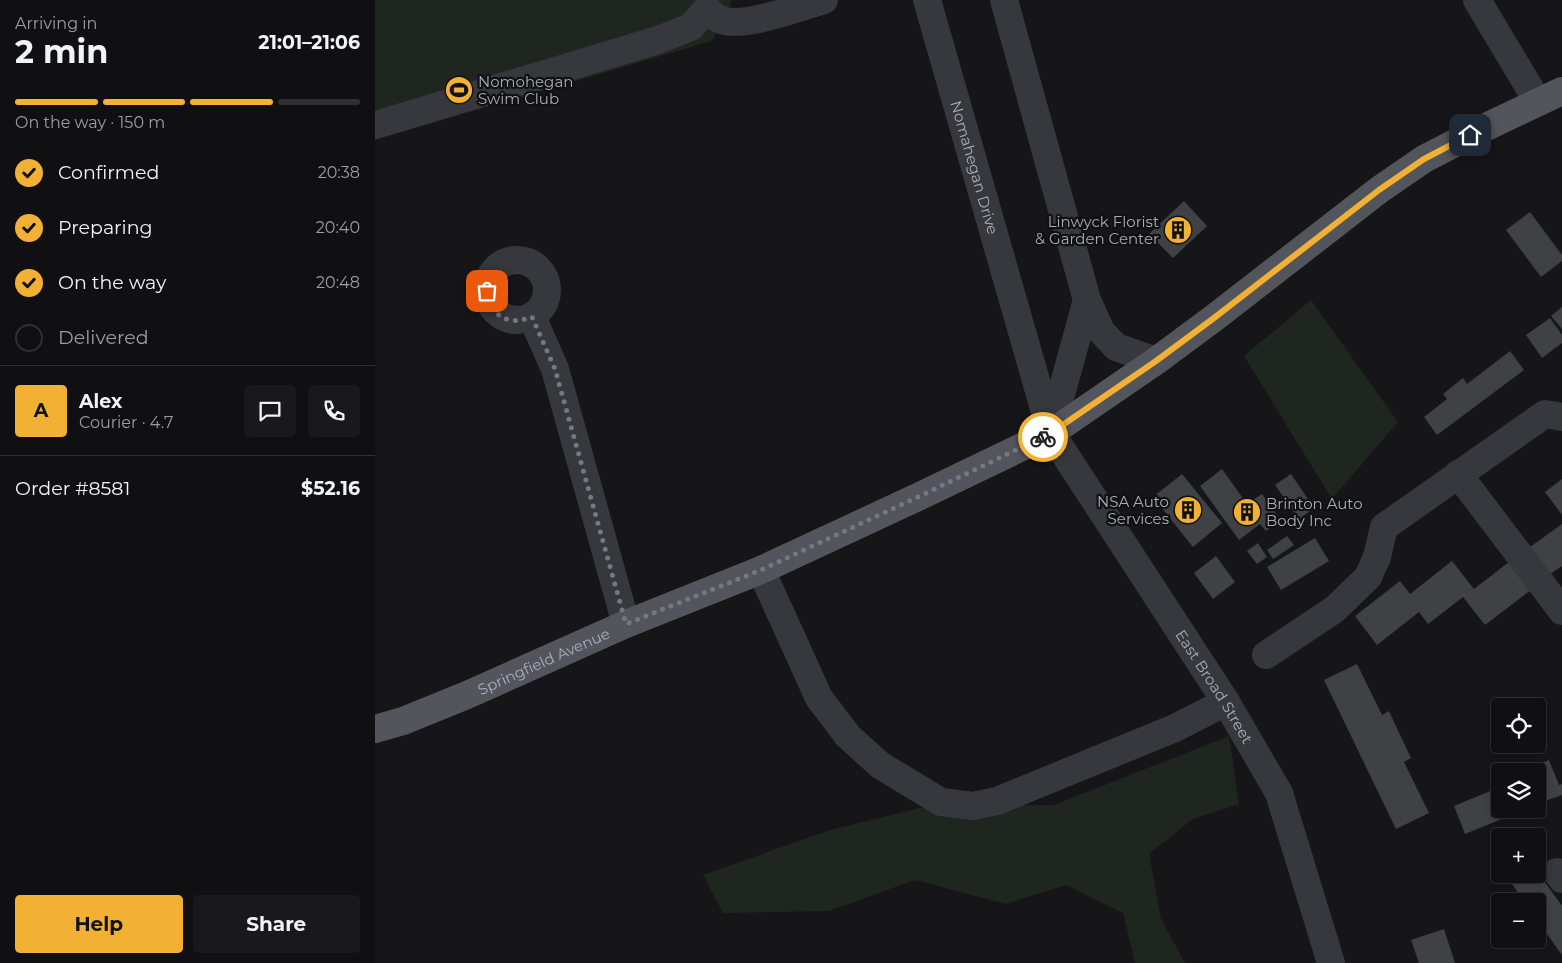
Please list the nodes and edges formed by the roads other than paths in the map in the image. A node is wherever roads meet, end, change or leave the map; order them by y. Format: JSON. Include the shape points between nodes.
{"nodes":[{"id":1,"x":824,"y":0,"type":"edge"},
{"id":2,"x":927,"y":0,"type":"edge"},
{"id":3,"x":1004,"y":0,"type":"edge"},
{"id":4,"x":1477,"y":0,"type":"edge"},
{"id":5,"x":1550,"y":97,"type":"edge"},
{"id":6,"x":375,"y":125,"type":"edge"},
{"id":7,"x":1087,"y":300,"type":"junction"},
{"id":8,"x":532,"y":317,"type":"dead end"},
{"id":9,"x":1024,"y":334,"type":"junction"},
{"id":10,"x":1075,"y":343,"type":"junction"},
{"id":11,"x":1156,"y":361,"type":"junction"},
{"id":12,"x":1562,"y":417,"type":"edge"},
{"id":13,"x":1051,"y":433,"type":"junction"},
{"id":14,"x":1458,"y":474,"type":"junction"},
{"id":15,"x":761,"y":570,"type":"junction"},
{"id":16,"x":1562,"y":611,"type":"edge"},
{"id":17,"x":626,"y":624,"type":"junction"},
{"id":18,"x":1266,"y":655,"type":"dead end"},
{"id":19,"x":1225,"y":702,"type":"junction"},
{"id":20,"x":375,"y":729,"type":"edge"},
{"id":21,"x":1331,"y":963,"type":"edge"}],
"edges":[{"from":1,"to":6,"type":"street","via":[[753,20],[729,22],[719,19],[707,9],[691,27],[658,40]]},
{"from":2,"to":9,"type":"street","name":"Nomahegan Drive"},
{"from":3,"to":7,"type":"street"},
{"from":4,"to":5,"type":"street"},
{"from":5,"to":11,"type":"main road","name":"Springfield Avenue","via":[[1409,169]]},
{"from":7,"to":10,"type":"street"},
{"from":7,"to":11,"type":"street","via":[[1101,331],[1116,347]]},
{"from":8,"to":17,"type":"street","via":[[555,369]]},
{"from":9,"to":10,"type":"street","via":[[1050,350]]},
{"from":9,"to":13,"type":"street","name":"Nomahegan Drive"},
{"from":10,"to":13,"type":"street"},
{"from":11,"to":13,"type":"main road","name":"Springfield Avenue"},
{"from":12,"to":14,"type":"street","via":[[1545,414]]},
{"from":13,"to":15,"type":"main road","name":"Springfield Avenue"},
{"from":13,"to":19,"type":"street","name":"East Broad Street"},
{"from":14,"to":16,"type":"street"},
{"from":14,"to":18,"type":"street","via":[[1384,527],[1368,577],[1335,609]]},
{"from":15,"to":17,"type":"main road","name":"Springfield Avenue"},
{"from":15,"to":19,"type":"street","via":[[819,698],[848,736],[880,765],[941,802],[973,806],[997,801],[1175,728]]},
{"from":17,"to":20,"type":"main road","name":"Springfield Avenue","via":[[467,695]]},
{"from":19,"to":21,"type":"street","name":"East Broad Street","via":[[1279,793]]}]}
